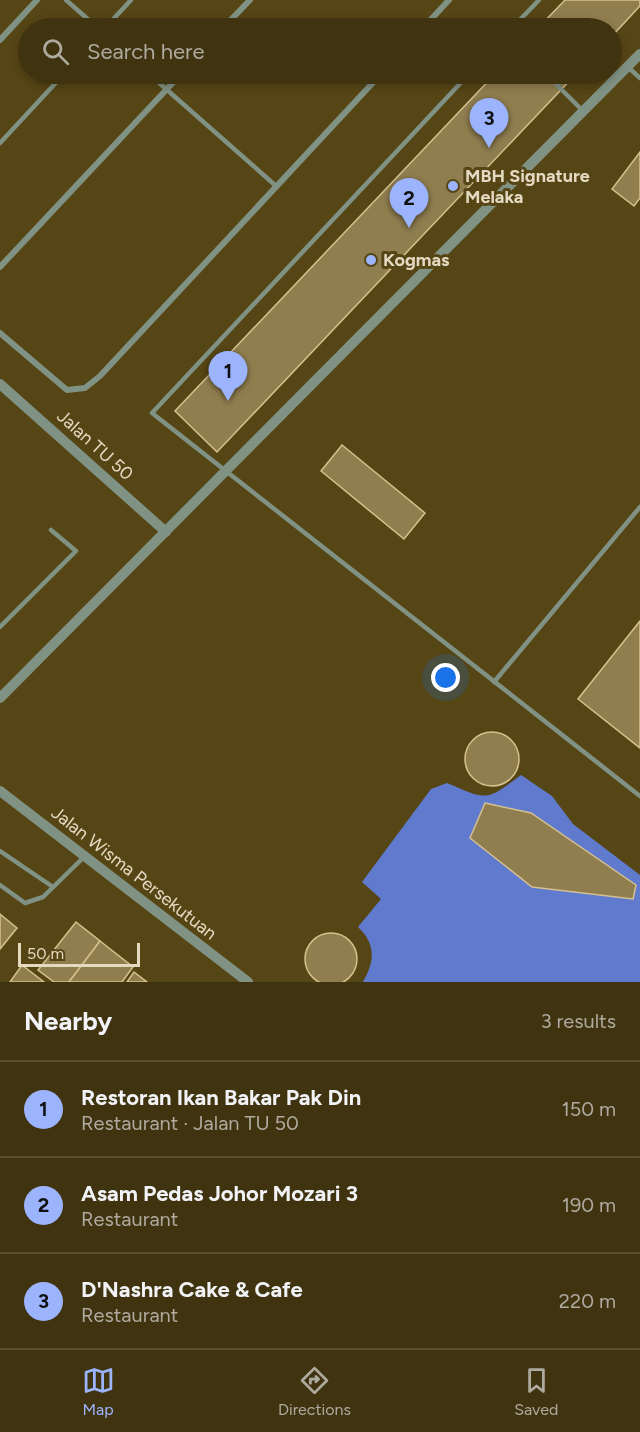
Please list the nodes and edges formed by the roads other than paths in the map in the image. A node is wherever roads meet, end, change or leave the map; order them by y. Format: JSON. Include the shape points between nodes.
{"nodes":[{"id":1,"x":37,"y":0,"type":"edge"},
{"id":2,"x":66,"y":0,"type":"edge"},
{"id":3,"x":131,"y":0,"type":"edge"},
{"id":4,"x":250,"y":0,"type":"edge"},
{"id":5,"x":449,"y":0,"type":"edge"},
{"id":6,"x":539,"y":0,"type":"edge"},
{"id":7,"x":20,"y":18,"type":"edge"},
{"id":8,"x":87,"y":18,"type":"edge"},
{"id":9,"x":114,"y":18,"type":"edge"},
{"id":10,"x":233,"y":18,"type":"edge"},
{"id":11,"x":432,"y":18,"type":"edge"},
{"id":12,"x":522,"y":18,"type":"edge"},
{"id":13,"x":18,"y":21,"type":"edge"},
{"id":14,"x":0,"y":40,"type":"edge"},
{"id":15,"x":640,"y":54,"type":"edge"},
{"id":16,"x":628,"y":68,"type":"junction"},
{"id":17,"x":622,"y":74,"type":"edge"},
{"id":18,"x":640,"y":78,"type":"edge"},
{"id":19,"x":55,"y":84,"type":"edge"},
{"id":20,"x":160,"y":84,"type":"edge"},
{"id":21,"x":171,"y":84,"type":"edge"},
{"id":22,"x":372,"y":84,"type":"edge"},
{"id":23,"x":460,"y":84,"type":"edge"},
{"id":24,"x":556,"y":84,"type":"edge"},
{"id":25,"x":612,"y":84,"type":"edge"},
{"id":26,"x":166,"y":89,"type":"junction"},
{"id":27,"x":585,"y":112,"type":"junction"},
{"id":28,"x":0,"y":143,"type":"edge"},
{"id":29,"x":276,"y":186,"type":"junction"},
{"id":30,"x":0,"y":267,"type":"edge"},
{"id":31,"x":0,"y":333,"type":"edge"},
{"id":32,"x":0,"y":384,"type":"edge"},
{"id":33,"x":226,"y":471,"type":"junction"},
{"id":34,"x":640,"y":507,"type":"edge"},
{"id":35,"x":51,"y":530,"type":"dead end"},
{"id":36,"x":166,"y":532,"type":"junction"},
{"id":37,"x":0,"y":627,"type":"edge"},
{"id":38,"x":494,"y":682,"type":"junction"},
{"id":39,"x":0,"y":698,"type":"edge"},
{"id":40,"x":0,"y":790,"type":"edge"},
{"id":41,"x":640,"y":795,"type":"edge"},
{"id":42,"x":0,"y":851,"type":"edge"},
{"id":43,"x":85,"y":856,"type":"junction"},
{"id":44,"x":0,"y":885,"type":"edge"},
{"id":45,"x":54,"y":887,"type":"junction"},
{"id":46,"x":248,"y":982,"type":"edge"}],
"edges":[{"from":1,"to":7,"type":"street"},
{"from":2,"to":8,"type":"lane"},
{"from":3,"to":9,"type":"lane"},
{"from":4,"to":10,"type":"street"},
{"from":5,"to":11,"type":"street"},
{"from":6,"to":12,"type":"lane"},
{"from":13,"to":14,"type":"street"},
{"from":15,"to":16,"type":"street"},
{"from":16,"to":17,"type":"street"},
{"from":16,"to":18,"type":"lane"},
{"from":19,"to":28,"type":"lane"},
{"from":20,"to":26,"type":"lane"},
{"from":21,"to":26,"type":"street"},
{"from":22,"to":29,"type":"street"},
{"from":23,"to":33,"type":"lane","via":[[152,413]]},
{"from":24,"to":27,"type":"lane"},
{"from":25,"to":27,"type":"street"},
{"from":26,"to":29,"type":"lane"},
{"from":26,"to":30,"type":"street"},
{"from":27,"to":33,"type":"street"},
{"from":29,"to":31,"type":"street","via":[[85,388],[67,390]]},
{"from":32,"to":36,"type":"street","name":"Jalan TU 50"},
{"from":33,"to":36,"type":"street"},
{"from":33,"to":38,"type":"lane"},
{"from":34,"to":38,"type":"lane"},
{"from":35,"to":37,"type":"lane","via":[[76,551]]},
{"from":36,"to":39,"type":"street"},
{"from":38,"to":41,"type":"lane"},
{"from":40,"to":43,"type":"street","name":"Jalan Wisma Persekutuan"},
{"from":42,"to":45,"type":"lane"},
{"from":43,"to":45,"type":"lane"},
{"from":43,"to":46,"type":"street","name":"Jalan Wisma Persekutuan"},
{"from":44,"to":45,"type":"lane","via":[[25,903],[36,902]]}]}
